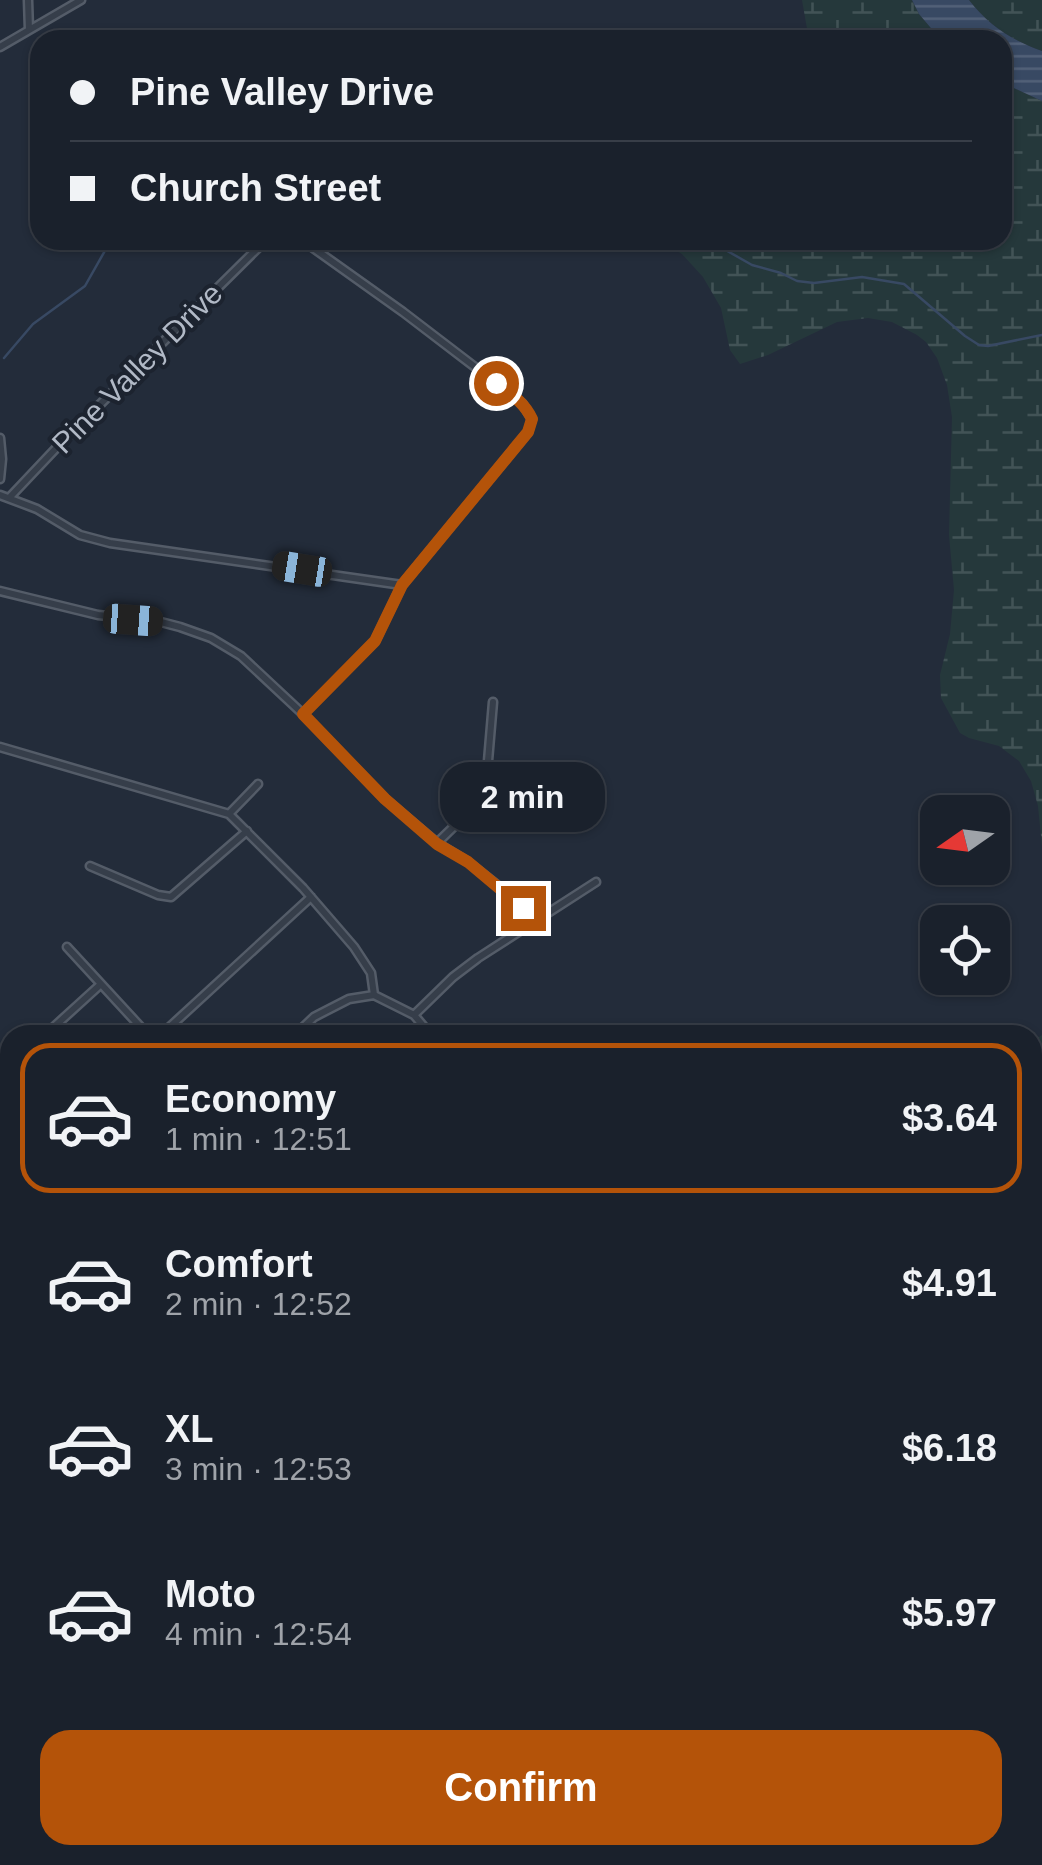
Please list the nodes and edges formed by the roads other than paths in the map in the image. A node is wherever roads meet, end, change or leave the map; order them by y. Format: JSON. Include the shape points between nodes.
{"nodes":[{"id":1,"x":28,"y":0,"type":"edge"},
{"id":2,"x":80,"y":0,"type":"edge"},
{"id":3,"x":31,"y":30,"type":"edge"},
{"id":4,"x":29,"y":31,"type":"joint"},
{"id":5,"x":0,"y":47,"type":"edge"},
{"id":6,"x":256,"y":250,"type":"edge"},
{"id":7,"x":316,"y":250,"type":"edge"},
{"id":8,"x":0,"y":438,"type":"edge"},
{"id":9,"x":0,"y":479,"type":"edge"},
{"id":10,"x":4,"y":496,"type":"edge"},
{"id":11,"x":402,"y":585,"type":"junction"},
{"id":12,"x":0,"y":591,"type":"edge"},
{"id":13,"x":493,"y":702,"type":"dead end"},
{"id":14,"x":303,"y":714,"type":"junction"},
{"id":15,"x":0,"y":747,"type":"edge"},
{"id":16,"x":258,"y":784,"type":"dead end"},
{"id":17,"x":229,"y":814,"type":"junction"},
{"id":18,"x":246,"y":831,"type":"junction"},
{"id":19,"x":437,"y":844,"type":"junction"},
{"id":20,"x":90,"y":866,"type":"dead end"},
{"id":21,"x":596,"y":882,"type":"dead end"},
{"id":22,"x":311,"y":897,"type":"junction"},
{"id":23,"x":534,"y":923,"type":"junction"},
{"id":24,"x":67,"y":947,"type":"dead end"},
{"id":25,"x":101,"y":984,"type":"junction"},
{"id":26,"x":374,"y":995,"type":"junction"},
{"id":27,"x":414,"y":1015,"type":"junction"},
{"id":28,"x":56,"y":1025,"type":"edge"},
{"id":29,"x":139,"y":1025,"type":"edge"},
{"id":30,"x":171,"y":1025,"type":"edge"},
{"id":31,"x":306,"y":1025,"type":"edge"},
{"id":32,"x":422,"y":1025,"type":"edge"}],
"edges":[{"from":1,"to":4,"type":"street"},
{"from":2,"to":3,"type":"street"},
{"from":4,"to":5,"type":"street"},
{"from":6,"to":10,"type":"street","name":"Pine Valley Drive"},
{"from":7,"to":11,"type":"street","via":[[522,402],[532,419]]},
{"from":8,"to":9,"type":"street"},
{"from":10,"to":11,"type":"street","via":[[80,536],[110,543]]},
{"from":11,"to":14,"type":"street","via":[[375,641]]},
{"from":12,"to":14,"type":"street","via":[[211,638],[241,656]]},
{"from":13,"to":19,"type":"street","via":[[488,762],[474,807]]},
{"from":14,"to":19,"type":"street"},
{"from":15,"to":17,"type":"street"},
{"from":16,"to":17,"type":"street"},
{"from":17,"to":18,"type":"street"},
{"from":18,"to":20,"type":"street","via":[[171,897]]},
{"from":18,"to":22,"type":"street"},
{"from":19,"to":23,"type":"street","via":[[501,888]]},
{"from":21,"to":23,"type":"street"},
{"from":22,"to":26,"type":"street","via":[[371,973]]},
{"from":22,"to":30,"type":"street"},
{"from":23,"to":27,"type":"street","via":[[453,976]]},
{"from":24,"to":25,"type":"street"},
{"from":25,"to":28,"type":"street"},
{"from":25,"to":29,"type":"street"},
{"from":26,"to":27,"type":"street"},
{"from":26,"to":31,"type":"street","via":[[349,999]]},
{"from":27,"to":32,"type":"street"}]}
